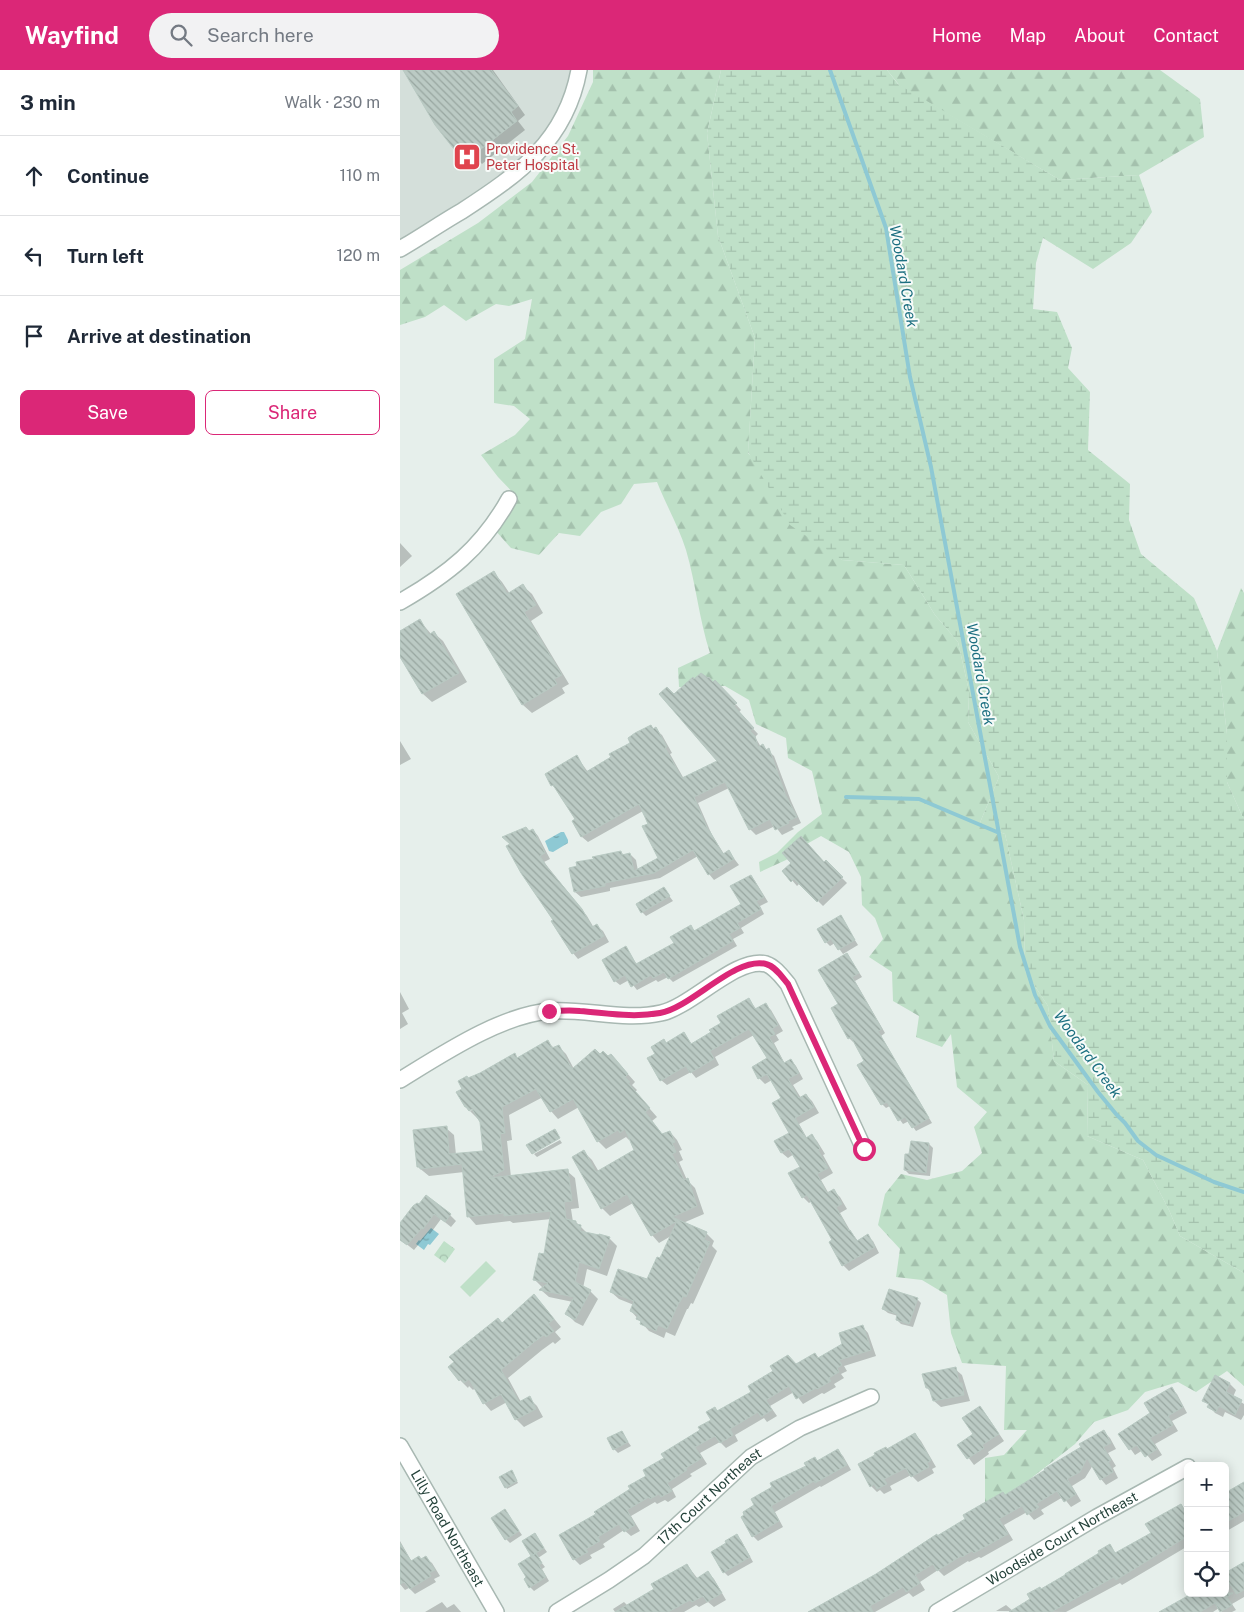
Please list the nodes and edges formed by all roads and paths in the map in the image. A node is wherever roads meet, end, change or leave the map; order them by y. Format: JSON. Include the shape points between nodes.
{"nodes":[{"id":1,"x":580,"y":70,"type":"edge"},
{"id":2,"x":400,"y":248,"type":"edge"},
{"id":3,"x":509,"y":499,"type":"dead end"},
{"id":4,"x":400,"y":602,"type":"edge"},
{"id":5,"x":400,"y":1080,"type":"edge"},
{"id":6,"x":864,"y":1149,"type":"dead end"},
{"id":7,"x":871,"y":1397,"type":"dead end"},
{"id":8,"x":400,"y":1446,"type":"edge"},
{"id":9,"x":1184,"y":1468,"type":"edge"},
{"id":10,"x":496,"y":1612,"type":"edge"},
{"id":11,"x":557,"y":1612,"type":"edge"},
{"id":12,"x":937,"y":1612,"type":"edge"}],
"edges":[{"from":1,"to":2,"type":"street","via":[[576,90],[560,123],[523,168],[496,189]]},
{"from":3,"to":4,"type":"street","via":[[489,530],[464,559]]},
{"from":5,"to":6,"type":"street","via":[[493,1027],[524,1017],[549,1011],[638,1016],[663,1013],[749,964],[767,964],[788,984]]},
{"from":7,"to":11,"type":"street","name":"17th Court Northeast","via":[[800,1428],[751,1457],[644,1556]]},
{"from":8,"to":10,"type":"street","name":"Lilly Road Northeast"},
{"from":9,"to":12,"type":"street","name":"Woodside Court Northeast"}]}
